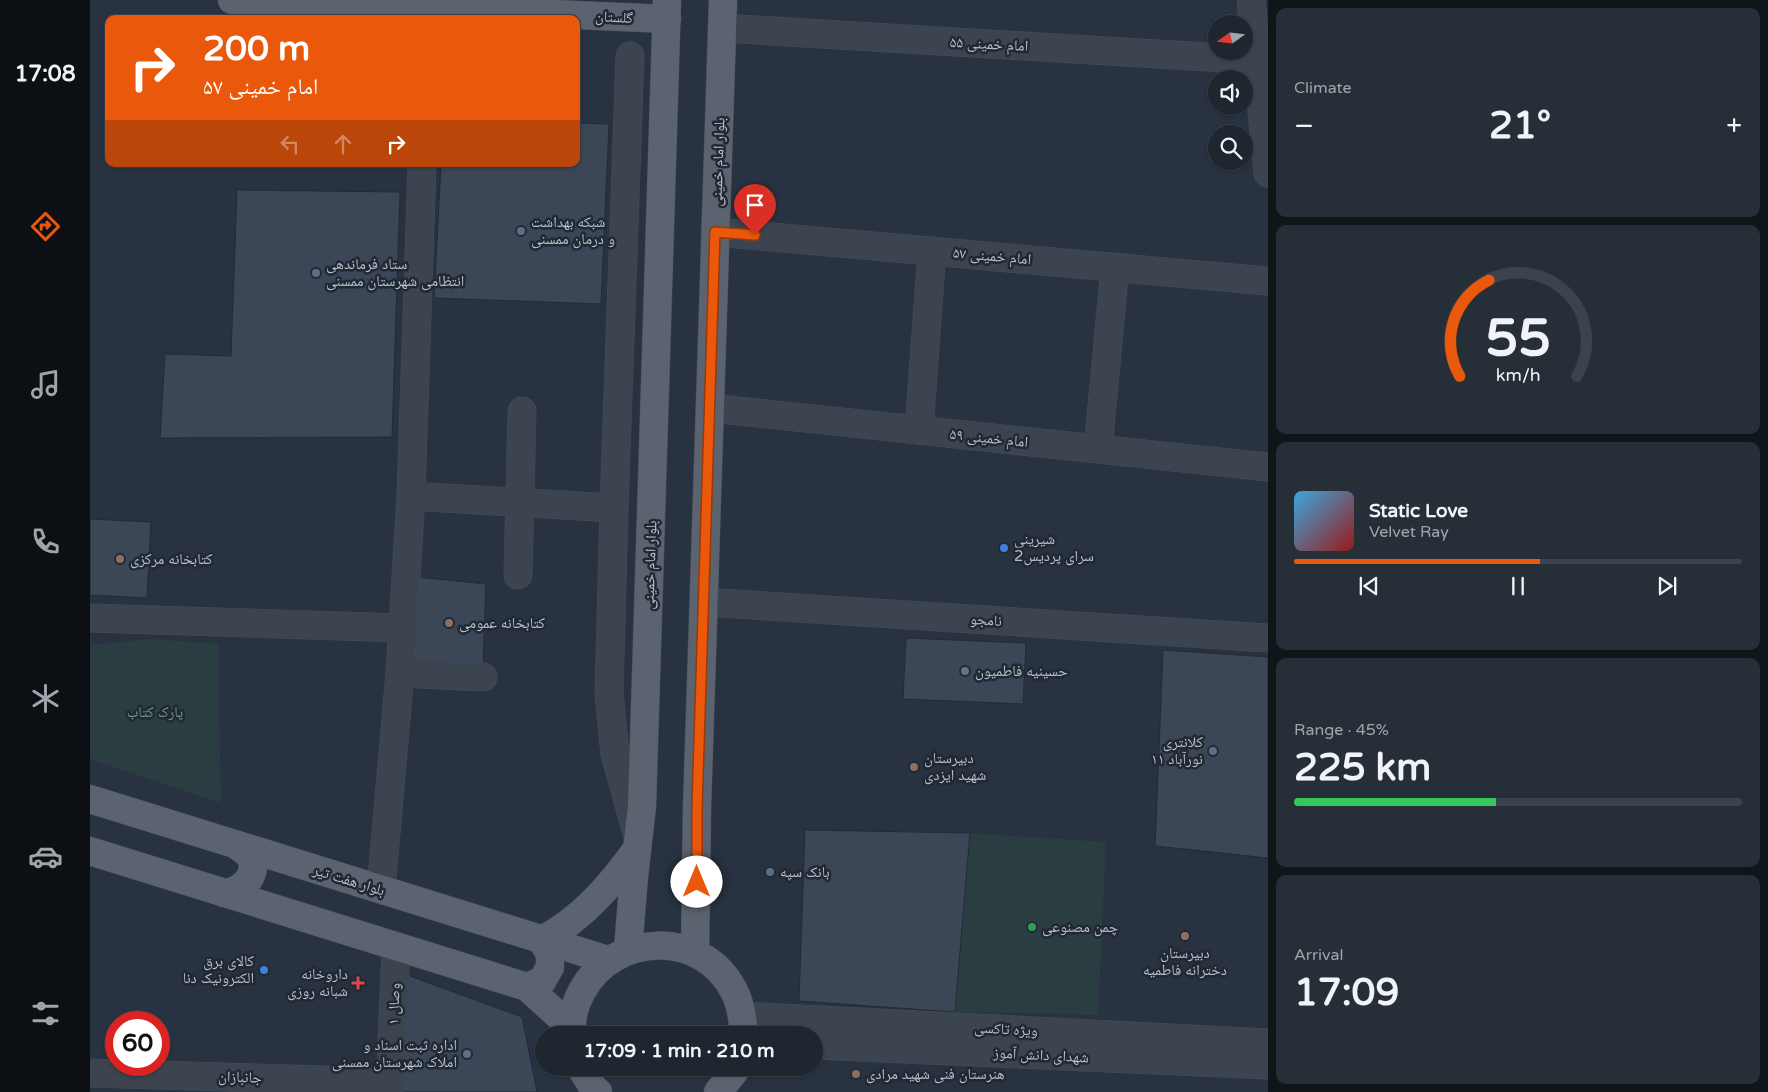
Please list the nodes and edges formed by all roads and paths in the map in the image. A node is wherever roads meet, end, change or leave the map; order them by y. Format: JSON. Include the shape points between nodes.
{"nodes":[{"id":1,"x":232,"y":0,"type":"edge"},
{"id":2,"x":723,"y":0,"type":"edge"},
{"id":3,"x":1251,"y":0,"type":"edge"},
{"id":4,"x":532,"y":7,"type":"edge"},
{"id":5,"x":428,"y":9,"type":"edge"},
{"id":6,"x":667,"y":10,"type":"edge"},
{"id":7,"x":722,"y":28,"type":"junction"},
{"id":8,"x":630,"y":56,"type":"dead end"},
{"id":9,"x":1257,"y":60,"type":"junction"},
{"id":10,"x":422,"y":167,"type":"edge"},
{"id":11,"x":1268,"y":173,"type":"edge"},
{"id":12,"x":715,"y":232,"type":"junction"},
{"id":13,"x":932,"y":251,"type":"junction"},
{"id":14,"x":1114,"y":267,"type":"junction"},
{"id":15,"x":1268,"y":281,"type":"edge"},
{"id":16,"x":710,"y":408,"type":"junction"},
{"id":17,"x":522,"y":411,"type":"dead end"},
{"id":18,"x":919,"y":430,"type":"junction"},
{"id":19,"x":1098,"y":449,"type":"junction"},
{"id":20,"x":1268,"y":467,"type":"edge"},
{"id":21,"x":615,"y":472,"type":"junction"},
{"id":22,"x":653,"y":476,"type":"junction"},
{"id":23,"x":411,"y":496,"type":"junction"},
{"id":24,"x":519,"y":503,"type":"junction"},
{"id":25,"x":614,"y":508,"type":"junction"},
{"id":26,"x":518,"y":575,"type":"dead end"},
{"id":27,"x":704,"y":602,"type":"junction"},
{"id":28,"x":90,"y":618,"type":"edge"},
{"id":29,"x":403,"y":628,"type":"junction"},
{"id":30,"x":1268,"y":638,"type":"edge"},
{"id":31,"x":400,"y":673,"type":"junction"},
{"id":32,"x":483,"y":678,"type":"dead end"},
{"id":33,"x":90,"y":800,"type":"edge"},
{"id":34,"x":638,"y":843,"type":"junction"},
{"id":35,"x":238,"y":846,"type":"junction"},
{"id":36,"x":90,"y":851,"type":"edge"},
{"id":37,"x":381,"y":890,"type":"junction"},
{"id":38,"x":224,"y":893,"type":"junction"},
{"id":39,"x":542,"y":940,"type":"junction"},
{"id":40,"x":396,"y":946,"type":"junction"},
{"id":41,"x":695,"y":953,"type":"junction"},
{"id":42,"x":618,"y":955,"type":"junction"},
{"id":43,"x":527,"y":987,"type":"junction"},
{"id":44,"x":567,"y":1026,"type":"edge"},
{"id":45,"x":573,"y":1026,"type":"edge"},
{"id":46,"x":743,"y":1026,"type":"edge"},
{"id":47,"x":823,"y":1028,"type":"edge"},
{"id":48,"x":1268,"y":1042,"type":"edge"},
{"id":49,"x":823,"y":1045,"type":"edge"},
{"id":50,"x":1268,"y":1064,"type":"edge"},
{"id":51,"x":90,"y":1073,"type":"edge"},
{"id":52,"x":586,"y":1076,"type":"edge"},
{"id":53,"x":731,"y":1076,"type":"edge"},
{"id":54,"x":253,"y":1085,"type":"edge"},
{"id":55,"x":391,"y":1087,"type":"edge"},
{"id":56,"x":598,"y":1092,"type":"edge"},
{"id":57,"x":718,"y":1092,"type":"edge"}],
"edges":[{"from":1,"to":5,"type":"main road","name":"گلستان"},
{"from":2,"to":7,"type":"main road","name":"بلوار امام خمينی"},
{"from":3,"to":9,"type":"street"},
{"from":4,"to":5,"type":"main road","name":"گلستان"},
{"from":4,"to":6,"type":"main road","name":"گلستان"},
{"from":6,"to":22,"type":"main road","name":"بلوار امام خمينی"},
{"from":7,"to":9,"type":"street","name":"امام خمينی ۵۵"},
{"from":7,"to":12,"type":"main road","name":"بلوار امام خمينی"},
{"from":8,"to":21,"type":"street"},
{"from":9,"to":11,"type":"street"},
{"from":10,"to":23,"type":"street"},
{"from":12,"to":13,"type":"street","name":"امام خمينی ۵۷"},
{"from":12,"to":16,"type":"main road","name":"بلوار امام خمينی"},
{"from":13,"to":14,"type":"street","name":"امام خمينی ۵۷"},
{"from":13,"to":18,"type":"street"},
{"from":14,"to":15,"type":"street","name":"امام خمينی ۵۷"},
{"from":14,"to":19,"type":"street"},
{"from":16,"to":18,"type":"street","name":"امام خمينی ۵۹"},
{"from":16,"to":27,"type":"main road","name":"بلوار امام خمينی"},
{"from":17,"to":24,"type":"street"},
{"from":18,"to":19,"type":"street","name":"امام خمينی ۵۹"},
{"from":19,"to":20,"type":"street","name":"امام خمينی ۵۹"},
{"from":21,"to":22,"type":"street"},
{"from":21,"to":25,"type":"street"},
{"from":22,"to":34,"type":"main road","name":"بلوار امام خمينی"},
{"from":23,"to":24,"type":"street"},
{"from":23,"to":29,"type":"street"},
{"from":24,"to":25,"type":"street"},
{"from":24,"to":26,"type":"street"},
{"from":25,"to":34,"type":"street","via":[[609,693],[615,754]]},
{"from":27,"to":30,"type":"street","name":"نامجو"},
{"from":27,"to":41,"type":"main road","name":"بلوار امام خمينی"},
{"from":28,"to":29,"type":"street"},
{"from":29,"to":31,"type":"street"},
{"from":31,"to":32,"type":"street"},
{"from":31,"to":37,"type":"street"},
{"from":33,"to":35,"type":"main road","name":"بلوار هفت تیر"},
{"from":34,"to":39,"type":"main road","via":[[614,880],[587,909]]},
{"from":34,"to":42,"type":"main road","name":"بلوار امام خمينی"},
{"from":35,"to":37,"type":"main road","name":"بلوار هفت تیر"},
{"from":35,"to":38,"type":"main road","via":[[252,860],[251,875],[240,888]]},
{"from":36,"to":38,"type":"main road"},
{"from":37,"to":39,"type":"main road","name":"بلوار هفت تیر"},
{"from":38,"to":40,"type":"main road"},
{"from":39,"to":42,"type":"main road","name":"بلوار هفت تیر"},
{"from":39,"to":43,"type":"main road","via":[[550,954],[550,967],[542,981]]},
{"from":40,"to":43,"type":"main road"},
{"from":40,"to":55,"type":"street","name":"وصال ۱"},
{"from":41,"to":42,"type":"main road","via":[[662,944]]},
{"from":41,"to":46,"type":"main road","via":[[718,968],[734,990]]},
{"from":42,"to":45,"type":"main road","via":[[589,978],[576,1001]]},
{"from":43,"to":44,"type":"main road"},
{"from":47,"to":48,"type":"street","name":"ویژه تاکسی"},
{"from":49,"to":50,"type":"street","name":"شهدای دانش آموز"},
{"from":51,"to":54,"type":"street","name":"جانبازان"},
{"from":52,"to":56,"type":"main road"},
{"from":53,"to":57,"type":"main road"},
{"from":54,"to":55,"type":"street","name":"جانبازان"}]}
